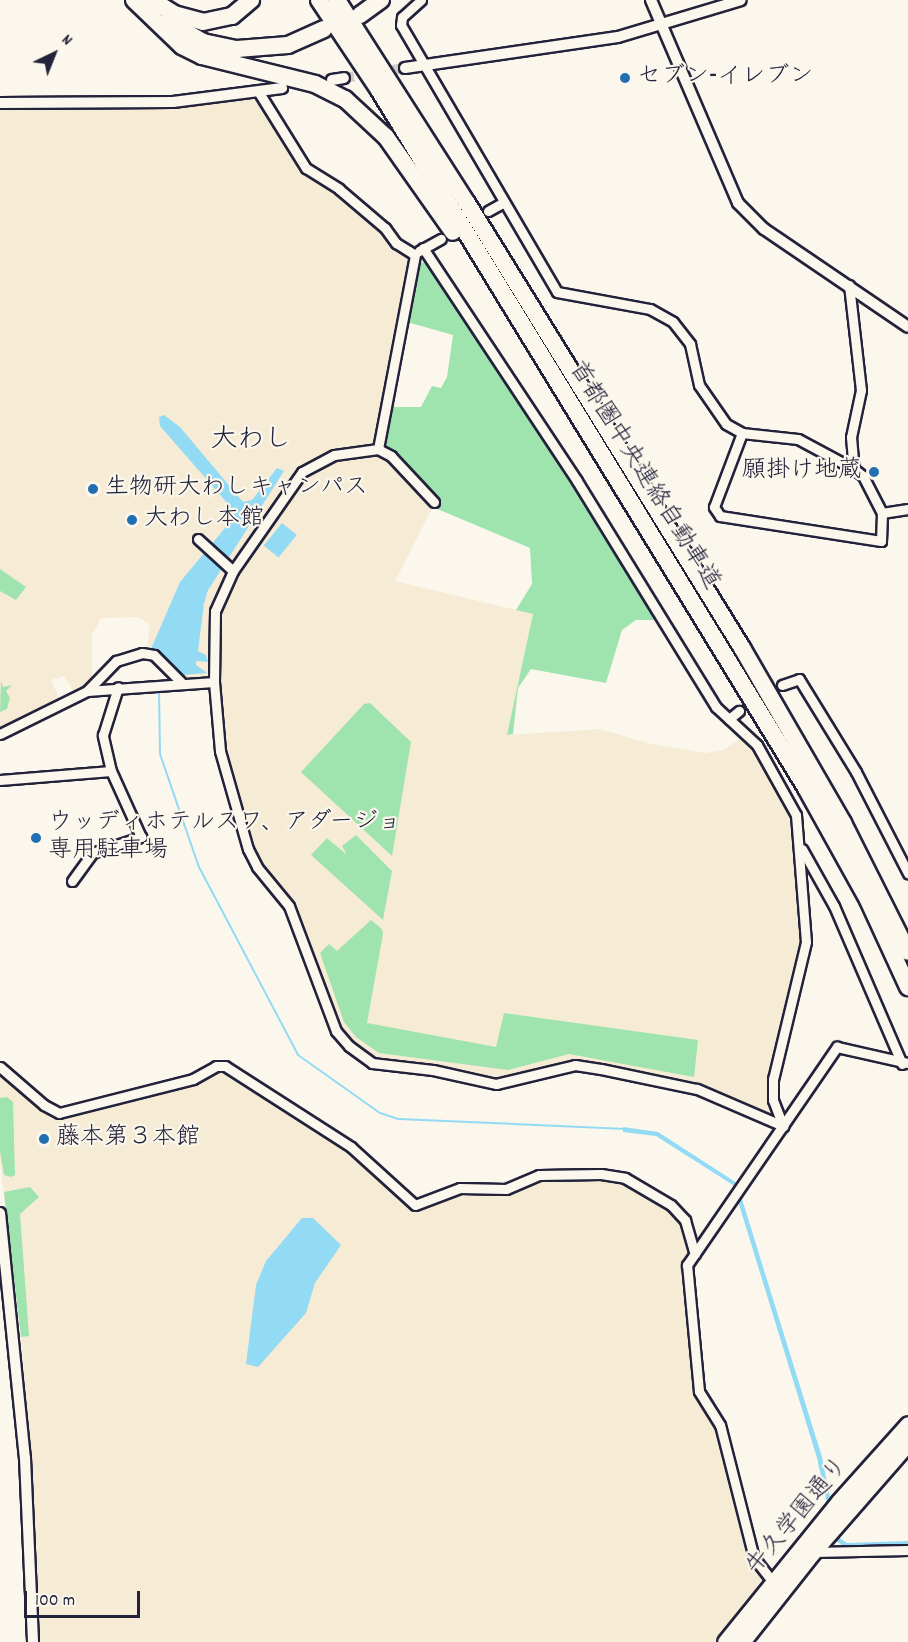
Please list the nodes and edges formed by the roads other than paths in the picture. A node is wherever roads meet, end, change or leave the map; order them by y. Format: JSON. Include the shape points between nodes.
{"nodes":[{"id":1,"x":134,"y":0,"type":"edge"},
{"id":2,"x":146,"y":0,"type":"edge"},
{"id":3,"x":153,"y":0,"type":"edge"},
{"id":4,"x":250,"y":0,"type":"edge"},
{"id":5,"x":319,"y":0,"type":"edge"},
{"id":6,"x":337,"y":0,"type":"edge"},
{"id":7,"x":381,"y":0,"type":"edge"},
{"id":8,"x":421,"y":0,"type":"edge"},
{"id":9,"x":651,"y":0,"type":"edge"},
{"id":10,"x":741,"y":0,"type":"edge"},
{"id":11,"x":358,"y":6,"type":"edge"},
{"id":12,"x":660,"y":26,"type":"junction"},
{"id":13,"x":176,"y":39,"type":"junction"},
{"id":14,"x":427,"y":66,"type":"junction"},
{"id":15,"x":405,"y":68,"type":"tunnel mouth"},
{"id":16,"x":282,"y":88,"type":"dead end"},
{"id":17,"x":258,"y":91,"type":"junction"},
{"id":18,"x":0,"y":103,"type":"edge"},
{"id":19,"x":504,"y":202,"type":"junction"},
{"id":20,"x":467,"y":203,"type":"junction"},
{"id":21,"x":488,"y":211,"type":"dead end"},
{"id":22,"x":441,"y":238,"type":"dead end"},
{"id":23,"x":423,"y":248,"type":"junction"},
{"id":24,"x":415,"y":255,"type":"junction"},
{"id":25,"x":849,"y":285,"type":"junction"},
{"id":26,"x":908,"y":327,"type":"edge"},
{"id":27,"x":537,"y":350,"type":"junction"},
{"id":28,"x":742,"y":433,"type":"junction"},
{"id":29,"x":378,"y":449,"type":"junction"},
{"id":30,"x":854,"y":469,"type":"junction"},
{"id":31,"x":434,"y":502,"type":"dead end"},
{"id":32,"x":908,"y":509,"type":"edge"},
{"id":33,"x":882,"y":513,"type":"junction"},
{"id":34,"x":198,"y":539,"type":"dead end"},
{"id":35,"x":230,"y":568,"type":"junction"},
{"id":36,"x":181,"y":682,"type":"junction"},
{"id":37,"x":214,"y":682,"type":"junction"},
{"id":38,"x":782,"y":685,"type":"dead end"},
{"id":39,"x":118,"y":687,"type":"junction"},
{"id":40,"x":87,"y":692,"type":"junction"},
{"id":41,"x":739,"y":711,"type":"dead end"},
{"id":42,"x":729,"y":719,"type":"junction"},
{"id":43,"x":0,"y":734,"type":"edge"},
{"id":44,"x":111,"y":771,"type":"junction"},
{"id":45,"x":0,"y":780,"type":"edge"},
{"id":46,"x":801,"y":848,"type":"junction"},
{"id":47,"x":908,"y":873,"type":"edge"},
{"id":48,"x":72,"y":881,"type":"dead end"},
{"id":49,"x":908,"y":952,"type":"edge"},
{"id":50,"x":908,"y":987,"type":"edge"},
{"id":51,"x":905,"y":1064,"type":"edge"},
{"id":52,"x":0,"y":1066,"type":"edge"},
{"id":53,"x":783,"y":1126,"type":"junction"},
{"id":54,"x":0,"y":1213,"type":"edge"},
{"id":55,"x":695,"y":1254,"type":"junction"},
{"id":56,"x":908,"y":1424,"type":"edge"},
{"id":57,"x":908,"y":1443,"type":"edge"},
{"id":58,"x":908,"y":1550,"type":"edge"},
{"id":59,"x":813,"y":1551,"type":"junction"},
{"id":60,"x":777,"y":1587,"type":"junction"},
{"id":61,"x":33,"y":1642,"type":"edge"},
{"id":62,"x":725,"y":1642,"type":"edge"},
{"id":63,"x":742,"y":1642,"type":"edge"}],
"edges":[{"from":1,"to":13,"type":"highway"},
{"from":2,"to":13,"type":"highway","via":[[169,23],[190,36],[237,50],[288,45],[327,31],[284,54],[252,57],[223,55]]},
{"from":3,"to":4,"type":"highway","via":[[174,14],[203,22],[232,16]]},
{"from":5,"to":27,"type":"highway","name":"首都圏中央連絡自動車道"},
{"from":6,"to":20,"type":"highway","name":"首都圏中央連絡自動車道"},
{"from":7,"to":11,"type":"highway"},
{"from":8,"to":14,"type":"street","via":[[402,17],[401,25]]},
{"from":9,"to":12,"type":"street"},
{"from":10,"to":12,"type":"street"},
{"from":11,"to":20,"type":"highway","via":[[440,146]]},
{"from":12,"to":14,"type":"street","via":[[618,37]]},
{"from":12,"to":25,"type":"street","via":[[707,125],[738,203],[764,229]]},
{"from":13,"to":27,"type":"highway","via":[[223,64],[315,84],[362,111],[402,158]]},
{"from":14,"to":15,"type":"street"},
{"from":14,"to":19,"type":"street"},
{"from":16,"to":17,"type":"street"},
{"from":17,"to":18,"type":"street","via":[[150,103]]},
{"from":17,"to":24,"type":"street","via":[[306,168],[339,189],[385,228],[396,243]]},
{"from":19,"to":21,"type":"street"},
{"from":19,"to":28,"type":"street","via":[[557,292],[650,309],[673,322],[690,344],[699,385],[707,400],[726,424]]},
{"from":20,"to":49,"type":"highway","name":"首都圏中央連絡自動車道","via":[[800,745]]},
{"from":22,"to":23,"type":"street"},
{"from":23,"to":24,"type":"street"},
{"from":23,"to":42,"type":"street","via":[[577,481],[716,707]]},
{"from":24,"to":29,"type":"street"},
{"from":25,"to":26,"type":"street"},
{"from":25,"to":30,"type":"street","via":[[861,390],[851,437]]},
{"from":27,"to":50,"type":"highway","name":"首都圏中央連絡自動車道","via":[[806,788],[868,900]]},
{"from":28,"to":30,"type":"street","via":[[798,439]]},
{"from":28,"to":33,"type":"street","via":[[714,507],[720,516],[881,541]]},
{"from":29,"to":31,"type":"street","via":[[391,456]]},
{"from":29,"to":35,"type":"street","via":[[334,455],[302,472]]},
{"from":30,"to":33,"type":"street","via":[[863,476]]},
{"from":32,"to":33,"type":"street"},
{"from":34,"to":35,"type":"street"},
{"from":35,"to":37,"type":"street","via":[[215,611]]},
{"from":36,"to":37,"type":"street"},
{"from":36,"to":39,"type":"street"},
{"from":36,"to":40,"type":"street","via":[[154,655],[142,653],[116,661]]},
{"from":37,"to":53,"type":"street","via":[[220,751],[248,849],[257,867],[289,906],[336,1031],[362,1057],[382,1066],[433,1070],[496,1084],[575,1065],[601,1069],[697,1089]]},
{"from":38,"to":47,"type":"street","via":[[799,679],[856,772]]},
{"from":39,"to":40,"type":"street"},
{"from":39,"to":44,"type":"street","via":[[103,735]]},
{"from":40,"to":43,"type":"street"},
{"from":41,"to":42,"type":"street"},
{"from":42,"to":46,"type":"street","via":[[757,745],[768,763],[796,815]]},
{"from":44,"to":45,"type":"street"},
{"from":44,"to":48,"type":"street","via":[[141,837],[92,853]]},
{"from":46,"to":51,"type":"street","via":[[834,906]]},
{"from":46,"to":53,"type":"street","via":[[804,963],[773,1079],[773,1100]]},
{"from":51,"to":53,"type":"street","via":[[837,1047]]},
{"from":52,"to":55,"type":"street","via":[[44,1106],[59,1113],[193,1079],[216,1066],[225,1066],[344,1142],[415,1205],[460,1188],[506,1189],[539,1175],[601,1174],[625,1178],[680,1213]]},
{"from":53,"to":55,"type":"street"},
{"from":54,"to":61,"type":"street","via":[[25,1458]]},
{"from":55,"to":60,"type":"street","via":[[687,1265],[699,1391],[720,1425],[757,1566]]},
{"from":56,"to":60,"type":"highway","name":"牛久学園通り"},
{"from":57,"to":59,"type":"highway","name":"牛久学園通り"},
{"from":58,"to":59,"type":"street"},
{"from":59,"to":60,"type":"highway","name":"牛久学園通り"},
{"from":60,"to":62,"type":"highway","name":"牛久学園通り"},
{"from":60,"to":63,"type":"highway","name":"牛久学園通り"}]}
